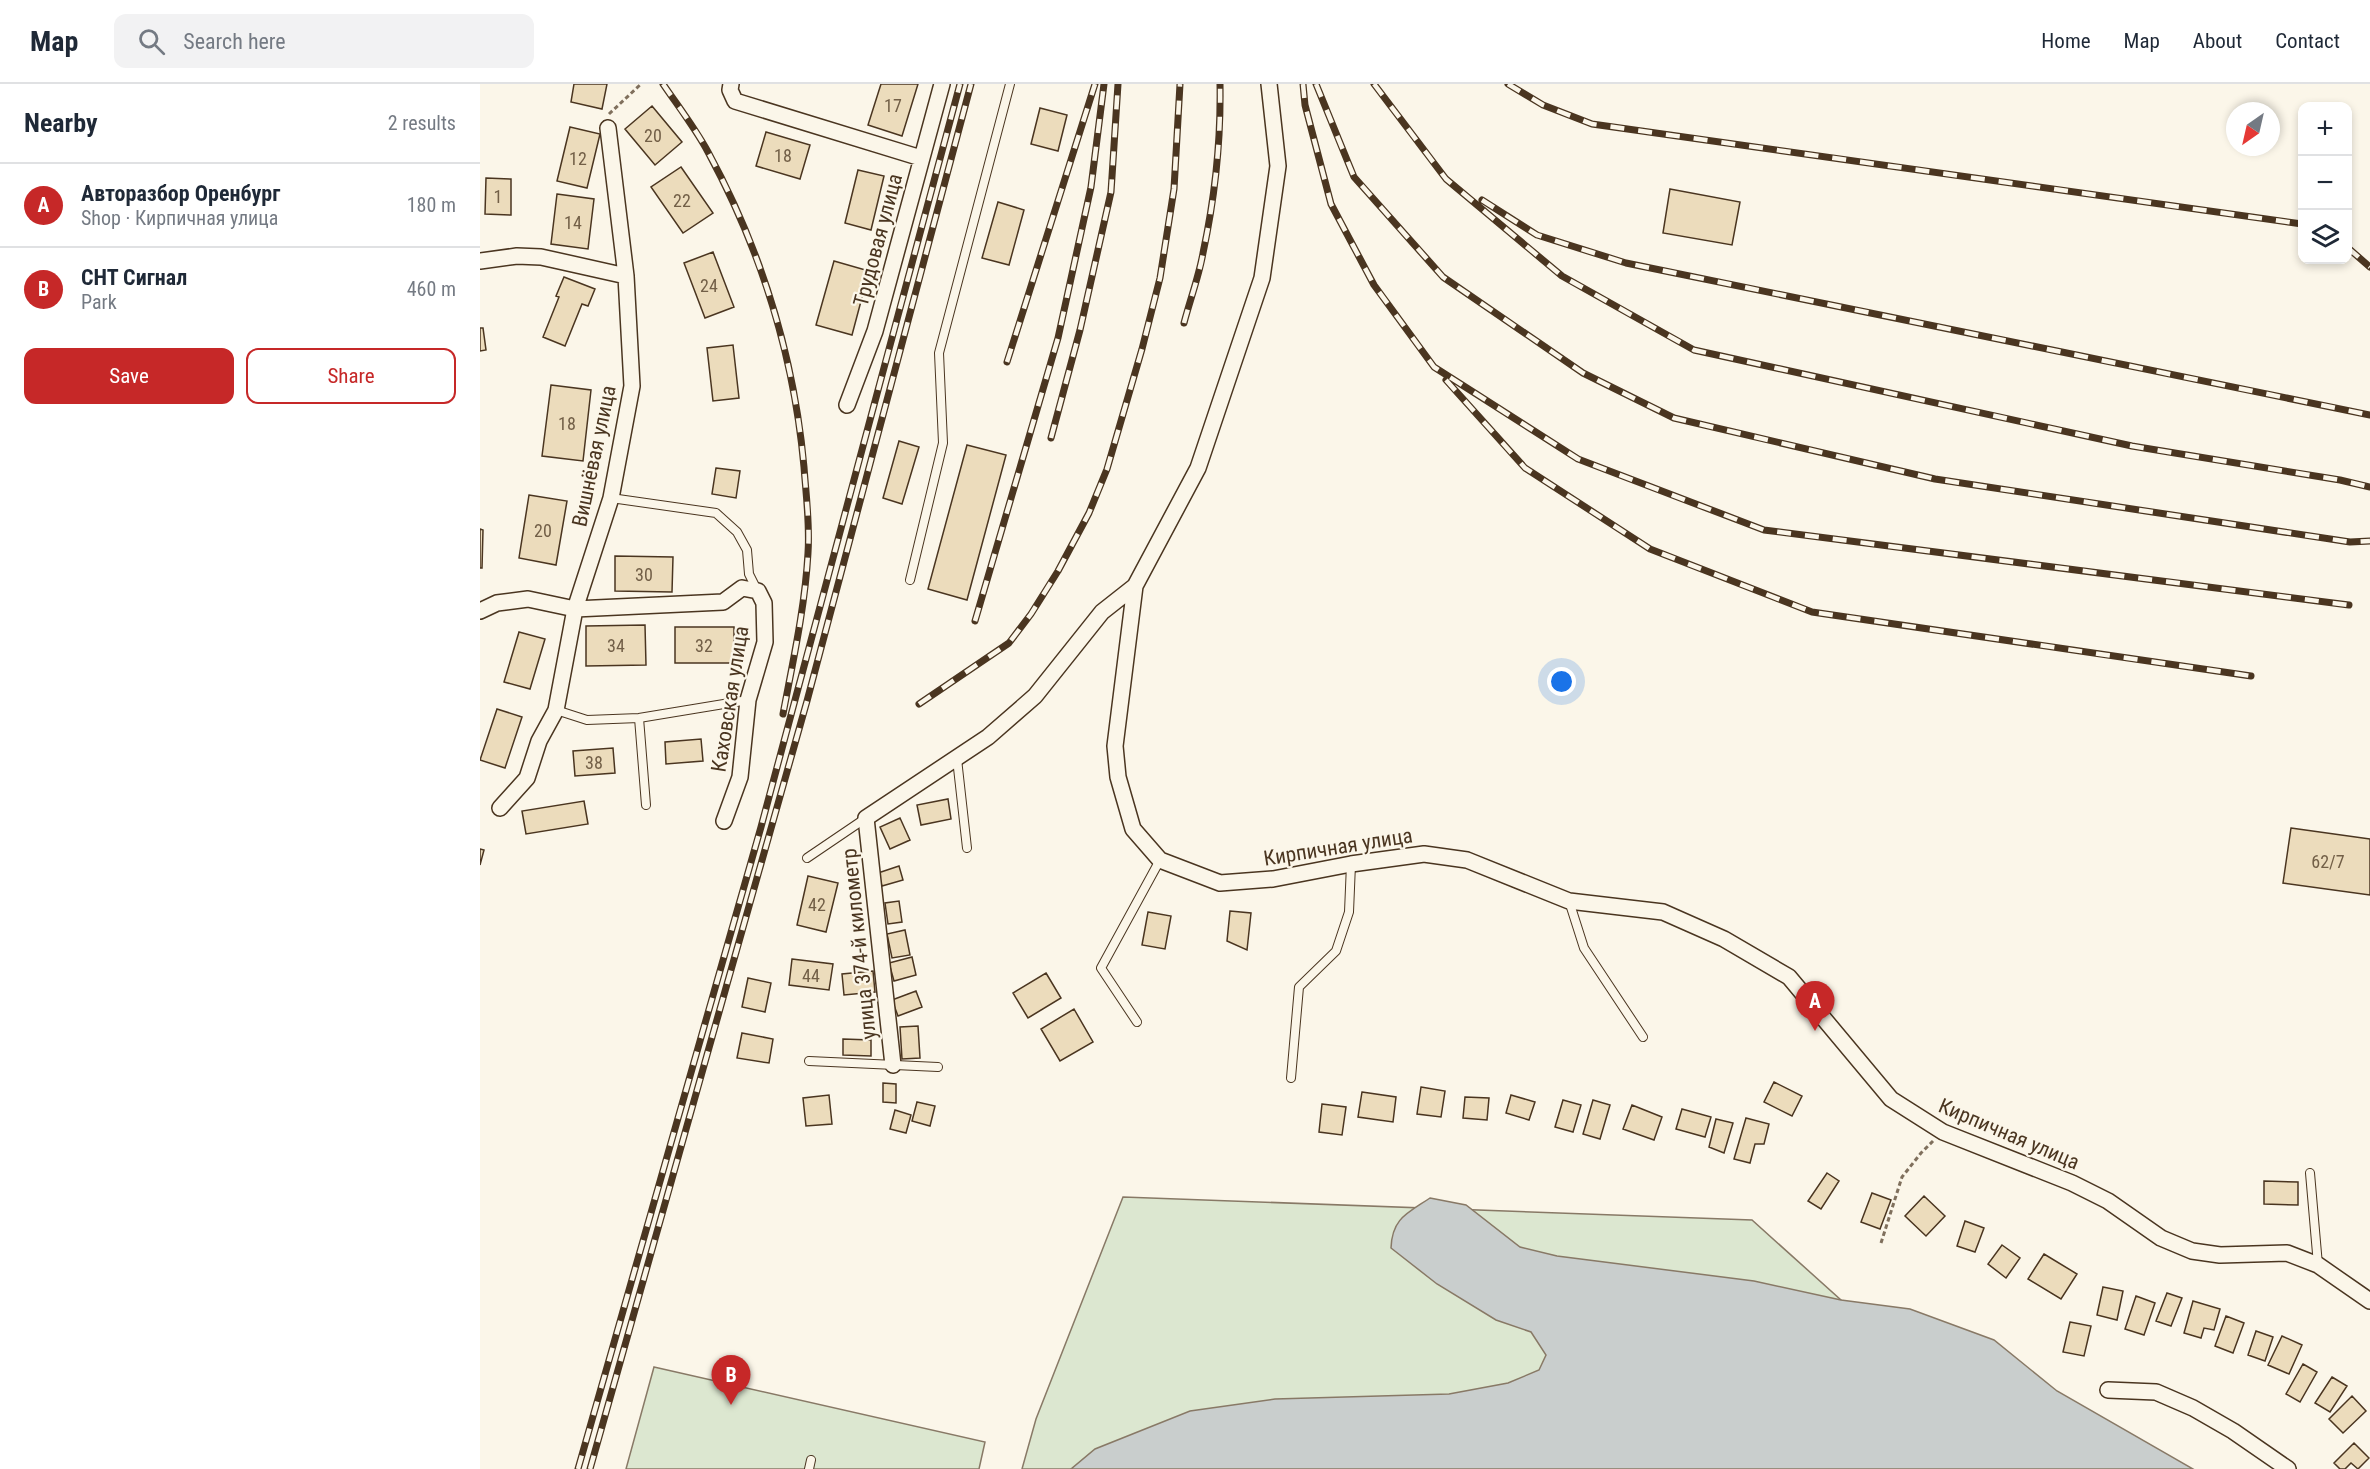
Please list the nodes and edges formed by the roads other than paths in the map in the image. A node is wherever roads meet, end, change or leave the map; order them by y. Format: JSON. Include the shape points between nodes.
{"nodes":[{"id":1,"x":731,"y":84,"type":"edge"},
{"id":2,"x":942,"y":84,"type":"edge"},
{"id":3,"x":1010,"y":84,"type":"edge"},
{"id":4,"x":1269,"y":84,"type":"edge"},
{"id":5,"x":608,"y":128,"type":"road end"},
{"id":6,"x":921,"y":158,"type":"junction"},
{"id":7,"x":480,"y":261,"type":"edge"},
{"id":8,"x":626,"y":276,"type":"junction"},
{"id":9,"x":847,"y":405,"type":"dead end"},
{"id":10,"x":611,"y":498,"type":"junction"},
{"id":11,"x":910,"y":580,"type":"dead end"},
{"id":12,"x":1135,"y":586,"type":"junction"},
{"id":13,"x":758,"y":591,"type":"junction"},
{"id":14,"x":575,"y":609,"type":"junction"},
{"id":15,"x":480,"y":611,"type":"edge"},
{"id":16,"x":748,"y":700,"type":"junction"},
{"id":17,"x":556,"y":710,"type":"junction"},
{"id":18,"x":639,"y":718,"type":"junction"},
{"id":19,"x":956,"y":757,"type":"junction"},
{"id":20,"x":646,"y":805,"type":"dead end"},
{"id":21,"x":500,"y":808,"type":"dead end"},
{"id":22,"x":866,"y":818,"type":"junction"},
{"id":23,"x":724,"y":821,"type":"dead end"},
{"id":24,"x":967,"y":848,"type":"dead end"},
{"id":25,"x":807,"y":858,"type":"dead end"},
{"id":26,"x":1160,"y":860,"type":"junction"},
{"id":27,"x":1351,"y":864,"type":"junction"},
{"id":28,"x":1569,"y":901,"type":"junction"},
{"id":29,"x":1137,"y":1022,"type":"dead end"},
{"id":30,"x":1643,"y":1037,"type":"dead end"},
{"id":31,"x":809,"y":1061,"type":"dead end"},
{"id":32,"x":893,"y":1065,"type":"junction"},
{"id":33,"x":938,"y":1067,"type":"dead end"},
{"id":34,"x":1291,"y":1078,"type":"dead end"},
{"id":35,"x":2310,"y":1173,"type":"dead end"},
{"id":36,"x":2318,"y":1265,"type":"junction"},
{"id":37,"x":2370,"y":1301,"type":"edge"},
{"id":38,"x":2108,"y":1390,"type":"dead end"},
{"id":39,"x":811,"y":1460,"type":"dead end"},
{"id":40,"x":808,"y":1469,"type":"edge"},
{"id":41,"x":2288,"y":1469,"type":"edge"}],
"edges":[{"from":1,"to":6,"type":"street","via":[[735,101]]},
{"from":2,"to":6,"type":"street","name":"Трудовая улица"},
{"from":3,"to":11,"type":"lane","via":[[939,353],[943,443]]},
{"from":4,"to":12,"type":"street","via":[[1278,165],[1262,278],[1198,468]]},
{"from":5,"to":8,"type":"street","name":"Вишнёвая улица"},
{"from":6,"to":9,"type":"street","name":"Трудовая улица","via":[[875,331]]},
{"from":7,"to":8,"type":"street","via":[[542,257]]},
{"from":8,"to":10,"type":"street","name":"Вишнёвая улица","via":[[632,386]]},
{"from":10,"to":13,"type":"lane","via":[[716,513],[736,532],[747,550],[749,574]]},
{"from":10,"to":14,"type":"street","name":"Вишнёвая улица"},
{"from":12,"to":19,"type":"street","via":[[1102,612],[1035,696]]},
{"from":12,"to":26,"type":"street","name":"Кирпичная улица","via":[[1115,746],[1118,777],[1134,829]]},
{"from":13,"to":14,"type":"street","name":"Каховская улица","via":[[742,588],[723,602]]},
{"from":13,"to":16,"type":"street","name":"Каховская улица","via":[[764,603],[765,642]]},
{"from":14,"to":15,"type":"street","name":"Каховская улица","via":[[528,599],[497,603]]},
{"from":14,"to":17,"type":"street","name":"Вишнёвая улица"},
{"from":16,"to":18,"type":"lane"},
{"from":16,"to":23,"type":"street","name":"Каховская улица","via":[[740,777]]},
{"from":17,"to":18,"type":"lane","via":[[587,720]]},
{"from":17,"to":21,"type":"street","name":"Вишнёвая улица","via":[[538,741],[527,778]]},
{"from":18,"to":20,"type":"lane"},
{"from":19,"to":22,"type":"street"},
{"from":19,"to":24,"type":"lane"},
{"from":22,"to":25,"type":"lane"},
{"from":22,"to":32,"type":"street","name":"улица 374-й километр"},
{"from":26,"to":27,"type":"street","name":"Кирпичная улица","via":[[1220,883],[1273,879]]},
{"from":26,"to":29,"type":"lane","via":[[1101,968]]},
{"from":27,"to":28,"type":"street","name":"Кирпичная улица","via":[[1424,854],[1467,860]]},
{"from":27,"to":34,"type":"lane","via":[[1349,912],[1336,951],[1299,987]]},
{"from":28,"to":30,"type":"lane","via":[[1584,948]]},
{"from":28,"to":36,"type":"street","name":"Кирпичная улица","via":[[1663,912],[1724,939],[1789,977],[1891,1100],[1943,1132],[2072,1183],[2161,1238],[2192,1251],[2220,1255],[2287,1253]]},
{"from":31,"to":32,"type":"lane"},
{"from":32,"to":33,"type":"lane"},
{"from":35,"to":36,"type":"lane"},
{"from":36,"to":37,"type":"street","name":"Кирпичная улица"},
{"from":38,"to":41,"type":"street","via":[[2156,1392],[2193,1408]]},
{"from":39,"to":40,"type":"lane"}]}
